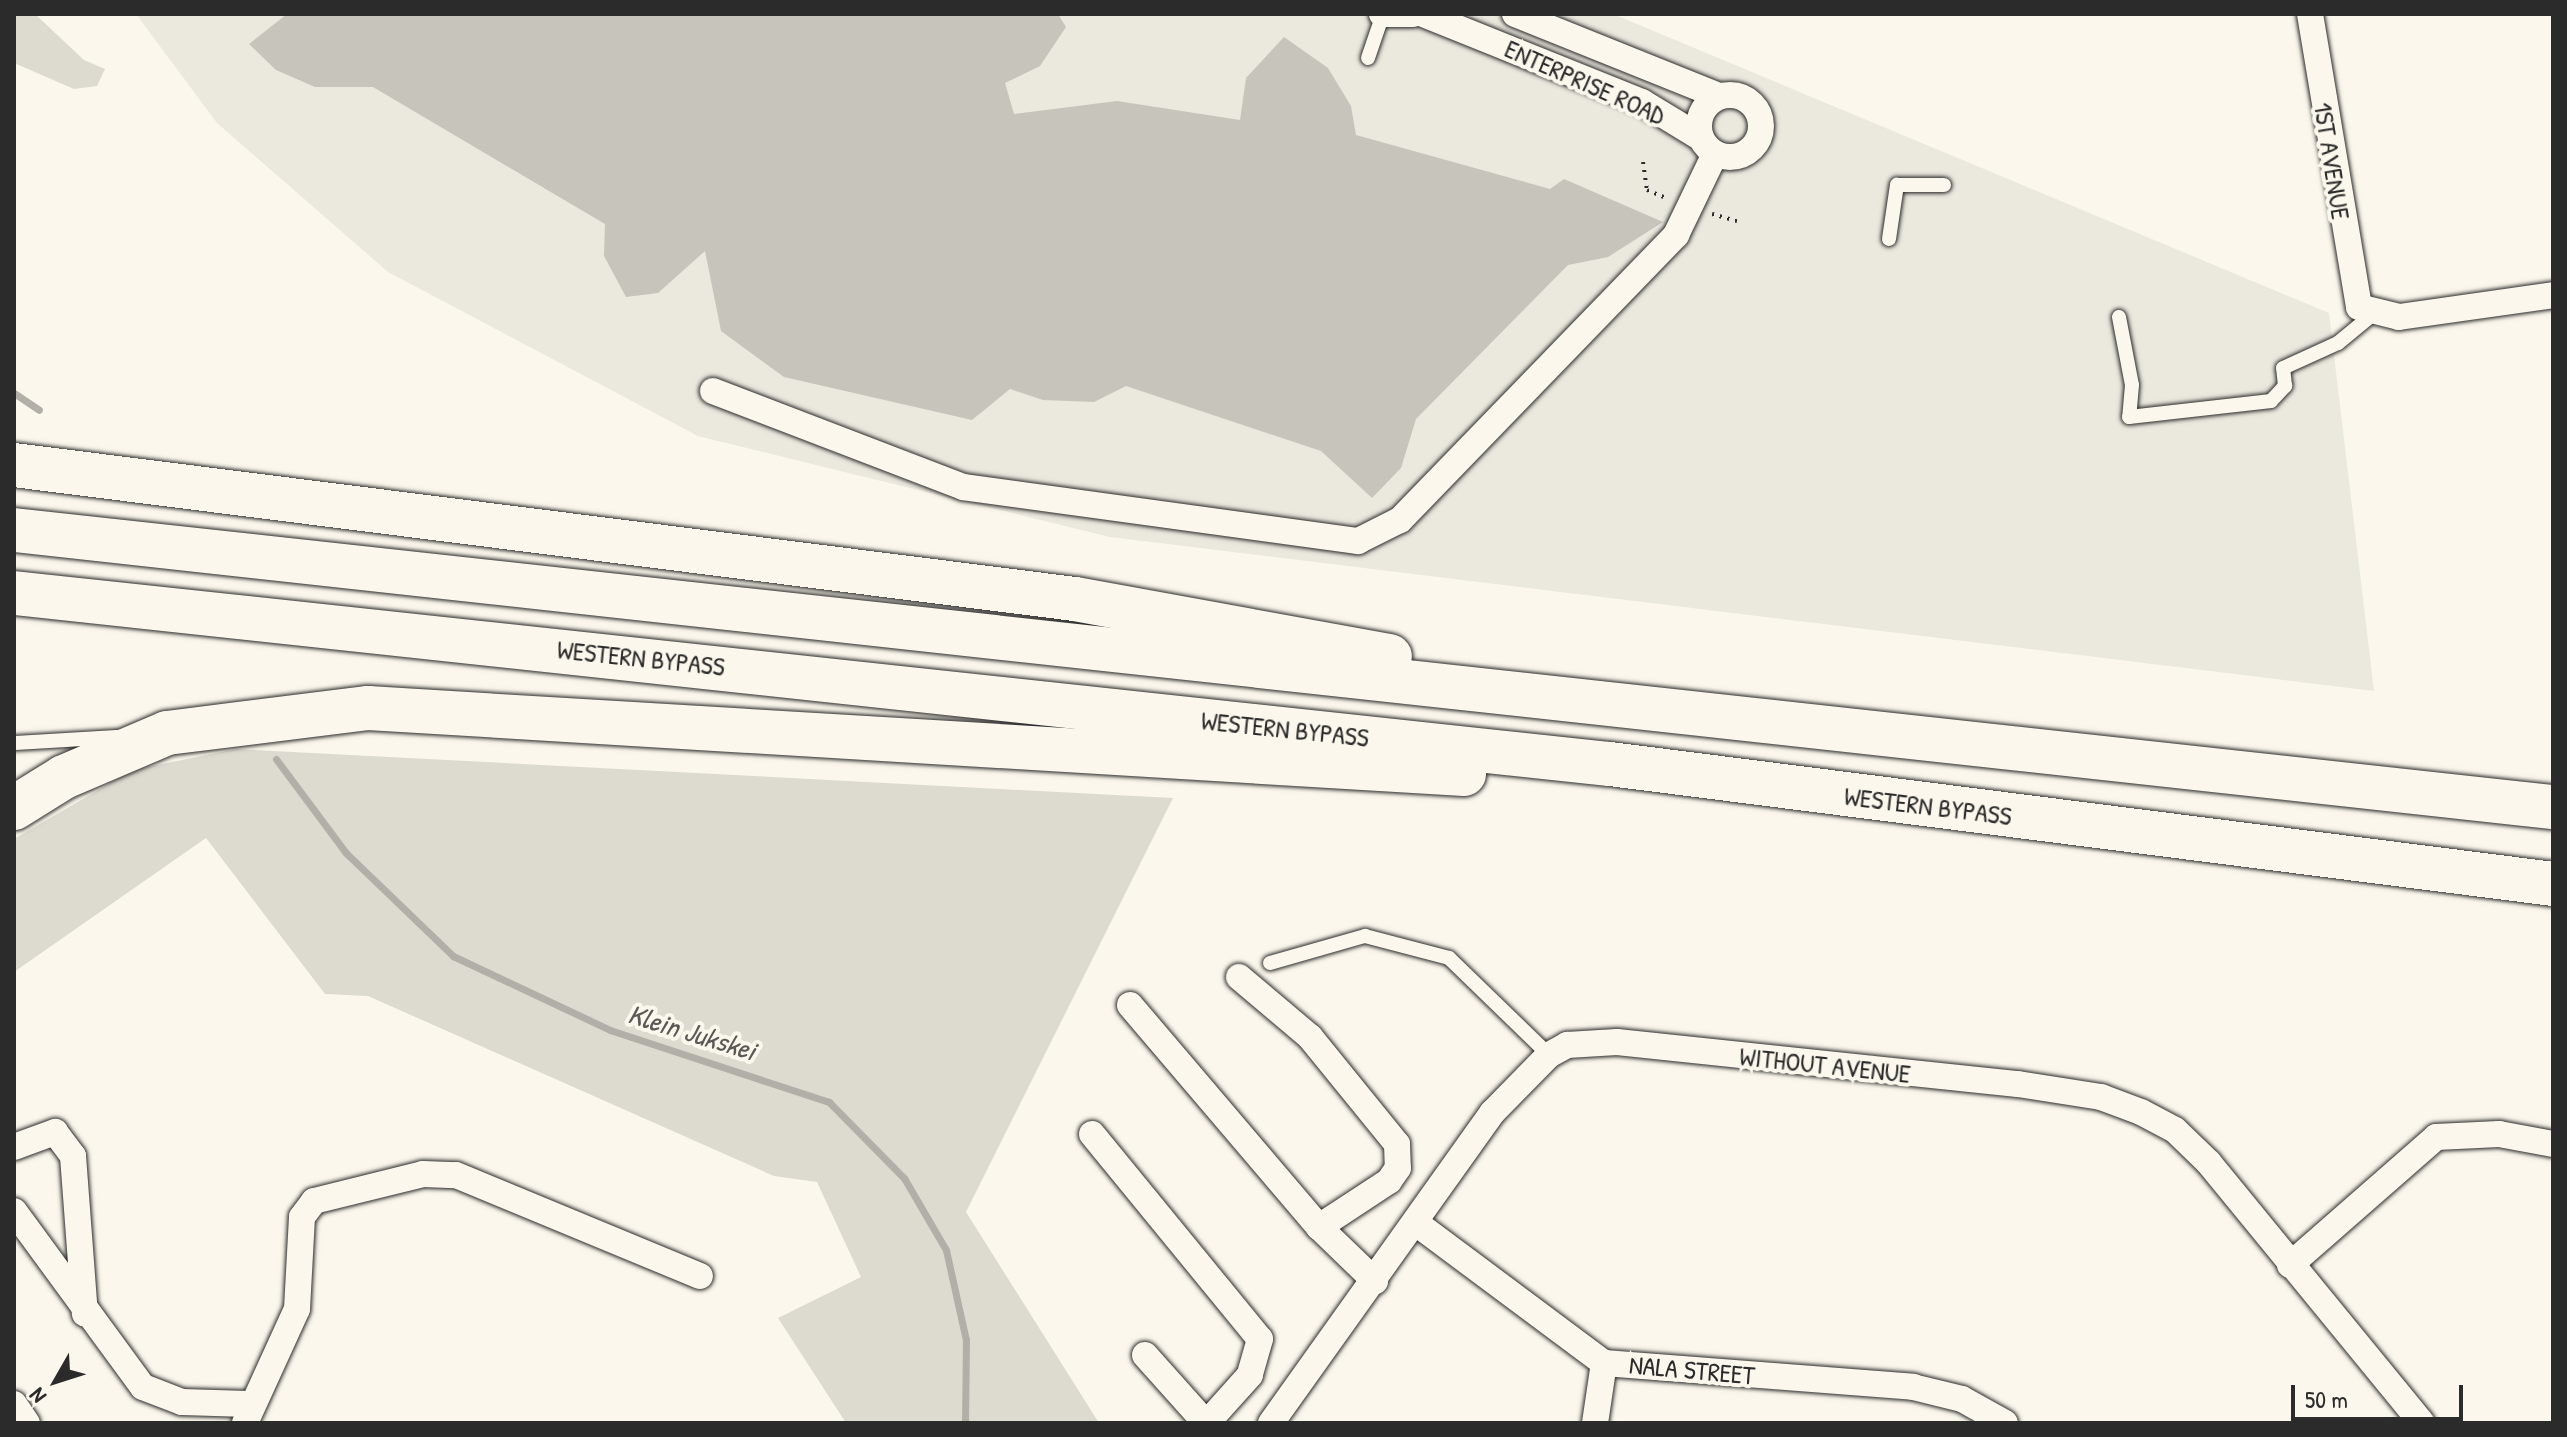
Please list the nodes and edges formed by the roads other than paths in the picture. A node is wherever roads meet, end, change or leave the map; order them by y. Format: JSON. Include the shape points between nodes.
{"nodes":[{"id":1,"x":1383,"y":14,"type":"edge"},
{"id":2,"x":1413,"y":14,"type":"edge"},
{"id":3,"x":1423,"y":14,"type":"edge"},
{"id":4,"x":1515,"y":14,"type":"edge"},
{"id":5,"x":2310,"y":14,"type":"edge"},
{"id":6,"x":1368,"y":58,"type":"dead end"},
{"id":7,"x":1719,"y":96,"type":"junction"},
{"id":8,"x":1708,"y":146,"type":"junction"},
{"id":9,"x":1944,"y":185,"type":"dead end"},
{"id":10,"x":1889,"y":239,"type":"dead end"},
{"id":11,"x":2553,"y":295,"type":"edge"},
{"id":12,"x":2366,"y":311,"type":"junction"},
{"id":13,"x":2119,"y":317,"type":"dead end"},
{"id":14,"x":713,"y":391,"type":"dead end"},
{"id":15,"x":14,"y":465,"type":"edge"},
{"id":16,"x":14,"y":530,"type":"edge"},
{"id":17,"x":14,"y":593,"type":"edge"},
{"id":18,"x":1643,"y":711,"type":"junction"},
{"id":19,"x":167,"y":733,"type":"junction"},
{"id":20,"x":14,"y":743,"type":"edge"},
{"id":21,"x":1610,"y":764,"type":"junction"},
{"id":22,"x":2553,"y":807,"type":"edge"},
{"id":23,"x":14,"y":808,"type":"edge"},
{"id":24,"x":2553,"y":884,"type":"edge"},
{"id":25,"x":1270,"y":963,"type":"dead end"},
{"id":26,"x":1239,"y":977,"type":"dead end"},
{"id":27,"x":1130,"y":1005,"type":"dead end"},
{"id":28,"x":1549,"y":1055,"type":"junction"},
{"id":29,"x":1092,"y":1134,"type":"dead end"},
{"id":30,"x":2553,"y":1144,"type":"edge"},
{"id":31,"x":14,"y":1147,"type":"edge"},
{"id":32,"x":14,"y":1211,"type":"edge"},
{"id":33,"x":1416,"y":1223,"type":"junction"},
{"id":34,"x":1319,"y":1227,"type":"junction"},
{"id":35,"x":2290,"y":1265,"type":"junction"},
{"id":36,"x":700,"y":1276,"type":"dead end"},
{"id":37,"x":1375,"y":1281,"type":"junction"},
{"id":38,"x":85,"y":1314,"type":"junction"},
{"id":39,"x":1145,"y":1355,"type":"dead end"},
{"id":40,"x":1604,"y":1363,"type":"junction"},
{"id":41,"x":14,"y":1404,"type":"edge"},
{"id":42,"x":246,"y":1414,"type":"edge"},
{"id":43,"x":27,"y":1423,"type":"edge"},
{"id":44,"x":1206,"y":1423,"type":"edge"},
{"id":45,"x":1271,"y":1423,"type":"edge"},
{"id":46,"x":1595,"y":1423,"type":"edge"},
{"id":47,"x":2005,"y":1423,"type":"edge"},
{"id":48,"x":2422,"y":1423,"type":"edge"}],
"edges":[{"from":1,"to":2,"type":"street"},
{"from":1,"to":6,"type":"lane"},
{"from":3,"to":8,"type":"street","name":"ENTERPRISE ROAD","via":[[1642,102]]},
{"from":4,"to":7,"type":"street","name":"ENTERPRISE ROAD"},
{"from":5,"to":12,"type":"street","name":"1ST AVENUE"},
{"from":7,"to":8,"type":"street","via":[[1700,116]]},
{"from":7,"to":8,"type":"street","via":[[1751,102],[1761,129],[1746,153]]},
{"from":8,"to":14,"type":"street","via":[[1676,235],[1400,520],[1358,541],[963,487]]},
{"from":9,"to":10,"type":"lane","via":[[1897,185]]},
{"from":11,"to":12,"type":"street"},
{"from":12,"to":13,"type":"lane","via":[[2338,343],[2283,368],[2285,386],[2271,401],[2129,417],[2132,385]]},
{"from":15,"to":18,"type":"highway","via":[[1075,599],[1351,648]]},
{"from":16,"to":18,"type":"highway"},
{"from":17,"to":21,"type":"highway","name":"WESTERN BYPASS"},
{"from":18,"to":22,"type":"highway"},
{"from":19,"to":20,"type":"lane"},
{"from":19,"to":21,"type":"highway","via":[[303,711],[440,709],[1352,771],[1517,773]]},
{"from":19,"to":23,"type":"highway","via":[[64,777]]},
{"from":21,"to":24,"type":"highway","name":"WESTERN BYPASS"},
{"from":25,"to":28,"type":"lane","via":[[1365,936],[1449,958]]},
{"from":26,"to":34,"type":"street","via":[[1310,1037],[1397,1144],[1398,1168],[1389,1181]]},
{"from":27,"to":34,"type":"street"},
{"from":28,"to":33,"type":"street","name":"WITHOUT AVENUE","via":[[1492,1113]]},
{"from":28,"to":35,"type":"street","name":"WITHOUT AVENUE","via":[[1567,1045],[1617,1042],[2101,1097],[2175,1130]]},
{"from":29,"to":44,"type":"street","via":[[1260,1339],[1250,1375]]},
{"from":30,"to":35,"type":"street","via":[[2499,1134],[2436,1137]]},
{"from":31,"to":38,"type":"street","via":[[55,1132],[73,1156]]},
{"from":32,"to":38,"type":"street"},
{"from":33,"to":37,"type":"street","name":"WITHOUT AVENUE"},
{"from":33,"to":40,"type":"street","name":"NALA STREET"},
{"from":34,"to":37,"type":"street"},
{"from":35,"to":48,"type":"street","name":"WITHOUT AVENUE"},
{"from":36,"to":42,"type":"street","via":[[482,1185],[423,1174],[308,1204],[304,1286]]},
{"from":37,"to":45,"type":"street","name":"WITHOUT AVENUE"},
{"from":38,"to":42,"type":"street","via":[[128,1372],[161,1398]]},
{"from":39,"to":44,"type":"street"},
{"from":40,"to":46,"type":"street"},
{"from":40,"to":47,"type":"street","name":"NALA STREET","via":[[1913,1387],[1962,1399]]},
{"from":41,"to":43,"type":"street"}]}
